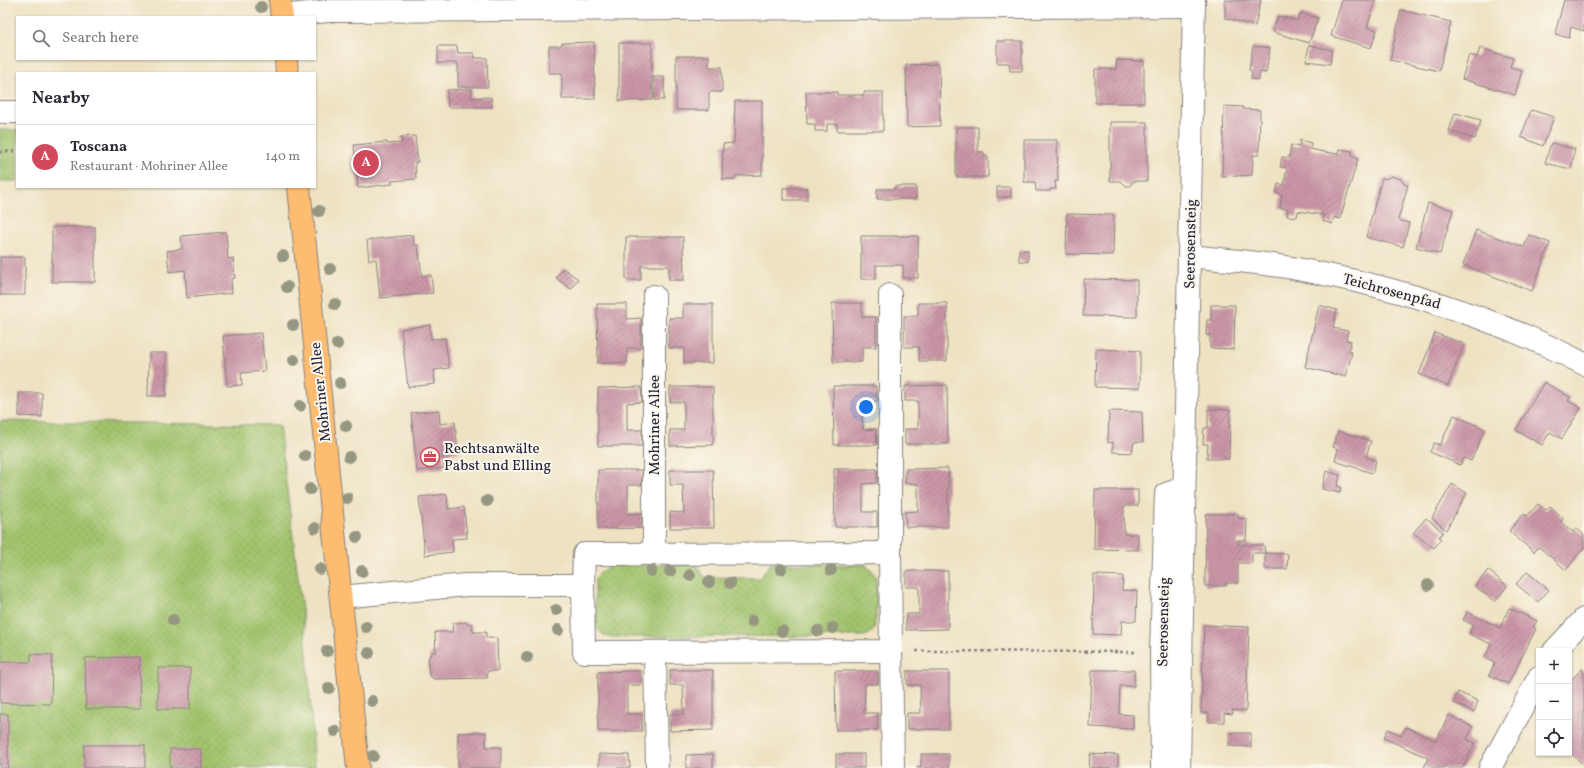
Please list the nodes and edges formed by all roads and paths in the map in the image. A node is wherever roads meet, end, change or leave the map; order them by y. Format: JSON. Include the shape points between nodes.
{"nodes":[{"id":1,"x":1194,"y":3,"type":"edge"},
{"id":2,"x":282,"y":11,"type":"edge"},
{"id":3,"x":286,"y":60,"type":"edge"},
{"id":4,"x":288,"y":72,"type":"edge"},
{"id":5,"x":0,"y":112,"type":"edge"},
{"id":6,"x":16,"y":112,"type":"edge"},
{"id":7,"x":16,"y":151,"type":"edge"},
{"id":8,"x":0,"y":152,"type":"edge"},
{"id":9,"x":299,"y":188,"type":"edge"},
{"id":10,"x":1190,"y":256,"type":"junction"},
{"id":11,"x":890,"y":295,"type":"dead end"},
{"id":12,"x":654,"y":296,"type":"dead end"},
{"id":13,"x":1584,"y":364,"type":"edge"},
{"id":14,"x":1183,"y":488,"type":"junction"},
{"id":15,"x":890,"y":553,"type":"junction"},
{"id":16,"x":654,"y":554,"type":"junction"},
{"id":17,"x":583,"y":585,"type":"junction"},
{"id":18,"x":341,"y":598,"type":"junction"},
{"id":19,"x":1584,"y":619,"type":"edge"},
{"id":20,"x":1557,"y":648,"type":"edge"},
{"id":21,"x":891,"y":651,"type":"junction"},
{"id":22,"x":655,"y":652,"type":"junction"},
{"id":23,"x":1162,"y":652,"type":"junction"},
{"id":24,"x":1536,"y":683,"type":"edge"},
{"id":25,"x":358,"y":768,"type":"edge"},
{"id":26,"x":657,"y":768,"type":"edge"},
{"id":27,"x":893,"y":768,"type":"edge"},
{"id":28,"x":1162,"y":768,"type":"edge"},
{"id":29,"x":1179,"y":768,"type":"edge"},
{"id":30,"x":1490,"y":768,"type":"edge"}],
"edges":[{"from":1,"to":2,"type":"street"},
{"from":1,"to":10,"type":"street","name":"Seerosensteig"},
{"from":3,"to":4,"type":"main road"},
{"from":5,"to":6,"type":"street"},
{"from":7,"to":8,"type":"path"},
{"from":9,"to":18,"type":"main road","name":"Mohriner Allee"},
{"from":10,"to":13,"type":"street","name":"Teichrosenpfad","via":[[1290,267],[1380,286],[1484,319]]},
{"from":10,"to":14,"type":"street","name":"Seerosensteig"},
{"from":11,"to":15,"type":"street"},
{"from":12,"to":16,"type":"street","name":"Mohriner Allee"},
{"from":14,"to":23,"type":"street","name":"Seerosensteig","via":[[1166,494]]},
{"from":14,"to":29,"type":"street","name":"Seerosensteig"},
{"from":15,"to":16,"type":"street"},
{"from":15,"to":21,"type":"street"},
{"from":16,"to":17,"type":"street","via":[[584,554]]},
{"from":17,"to":18,"type":"street","via":[[466,585]]},
{"from":17,"to":22,"type":"street","via":[[584,652]]},
{"from":18,"to":25,"type":"main road","name":"Mohriner Allee"},
{"from":19,"to":20,"type":"street"},
{"from":21,"to":22,"type":"street"},
{"from":21,"to":23,"type":"path"},
{"from":21,"to":27,"type":"street"},
{"from":22,"to":26,"type":"street"},
{"from":23,"to":28,"type":"street","name":"Seerosensteig"},
{"from":24,"to":30,"type":"street"}]}
